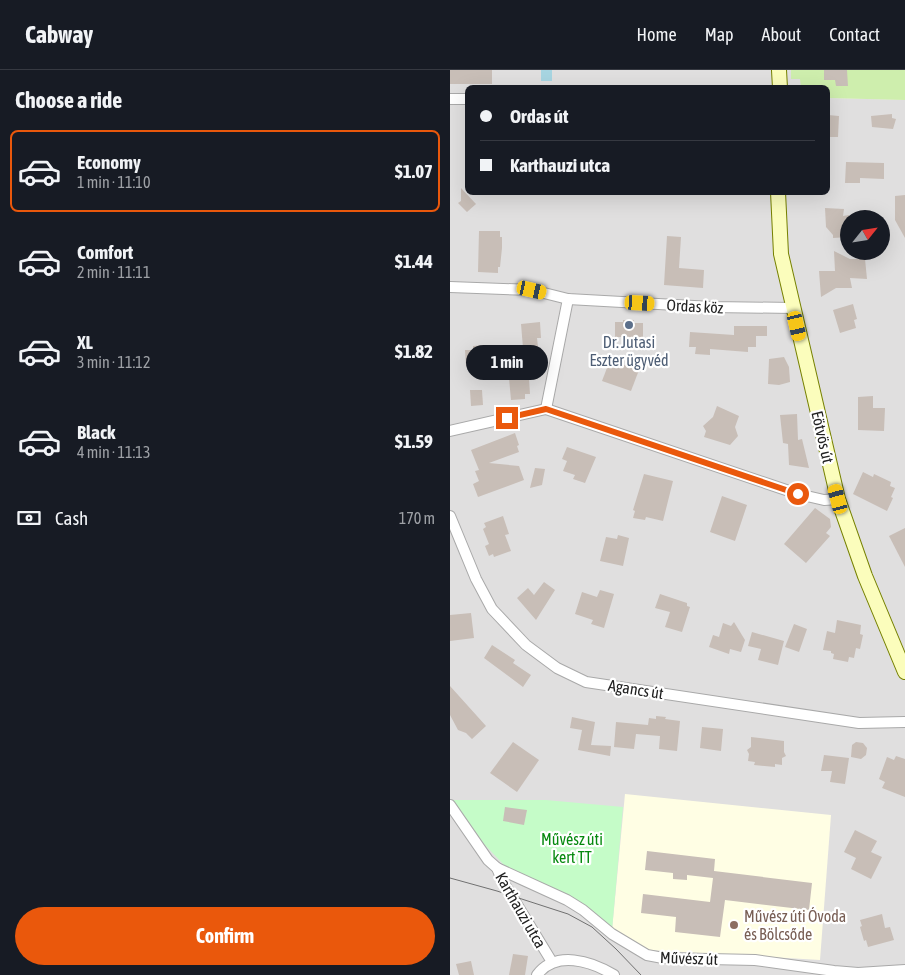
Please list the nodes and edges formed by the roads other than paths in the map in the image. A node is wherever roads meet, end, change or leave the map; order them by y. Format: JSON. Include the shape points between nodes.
{"nodes":[{"id":1,"x":779,"y":70,"type":"edge"},
{"id":2,"x":780,"y":85,"type":"edge"},
{"id":3,"x":450,"y":99,"type":"edge"},
{"id":4,"x":465,"y":99,"type":"edge"},
{"id":5,"x":778,"y":195,"type":"edge"},
{"id":6,"x":450,"y":287,"type":"edge"},
{"id":7,"x":568,"y":299,"type":"junction"},
{"id":8,"x":793,"y":308,"type":"junction"},
{"id":9,"x":546,"y":409,"type":"junction"},
{"id":10,"x":450,"y":431,"type":"edge"},
{"id":11,"x":838,"y":499,"type":"junction"},
{"id":12,"x":450,"y":516,"type":"edge"},
{"id":13,"x":905,"y":672,"type":"edge"},
{"id":14,"x":905,"y":722,"type":"edge"},
{"id":15,"x":450,"y":805,"type":"edge"},
{"id":16,"x":497,"y":868,"type":"junction"},
{"id":17,"x":552,"y":962,"type":"junction"},
{"id":18,"x":905,"y":970,"type":"edge"},
{"id":19,"x":537,"y":975,"type":"edge"},
{"id":20,"x":614,"y":975,"type":"edge"}],
"edges":[{"from":1,"to":2,"type":"street"},
{"from":3,"to":4,"type":"street"},
{"from":5,"to":8,"type":"street","name":"Eötvös út","via":[[781,254]]},
{"from":6,"to":7,"type":"street","name":"Ordas köz","via":[[532,290]]},
{"from":7,"to":8,"type":"street","name":"Ordas köz"},
{"from":7,"to":9,"type":"street"},
{"from":8,"to":11,"type":"street","name":"Eötvös út"},
{"from":9,"to":10,"type":"street"},
{"from":9,"to":11,"type":"street","via":[[798,494],[824,500]]},
{"from":11,"to":13,"type":"street","name":"Eötvös út","via":[[865,576]]},
{"from":12,"to":14,"type":"street","name":"Agancs út","via":[[492,609],[526,645],[557,668],[586,682],[859,723]]},
{"from":15,"to":16,"type":"street","name":"Karthauzi utca"},
{"from":16,"to":17,"type":"street","name":"Karthauzi utca"},
{"from":16,"to":18,"type":"street","name":"Művész út","via":[[566,900],[647,956],[755,960],[858,973]]},
{"from":17,"to":19,"type":"street"},
{"from":17,"to":20,"type":"street","name":"Karthauzi utca","via":[[575,960],[596,965]]}]}
